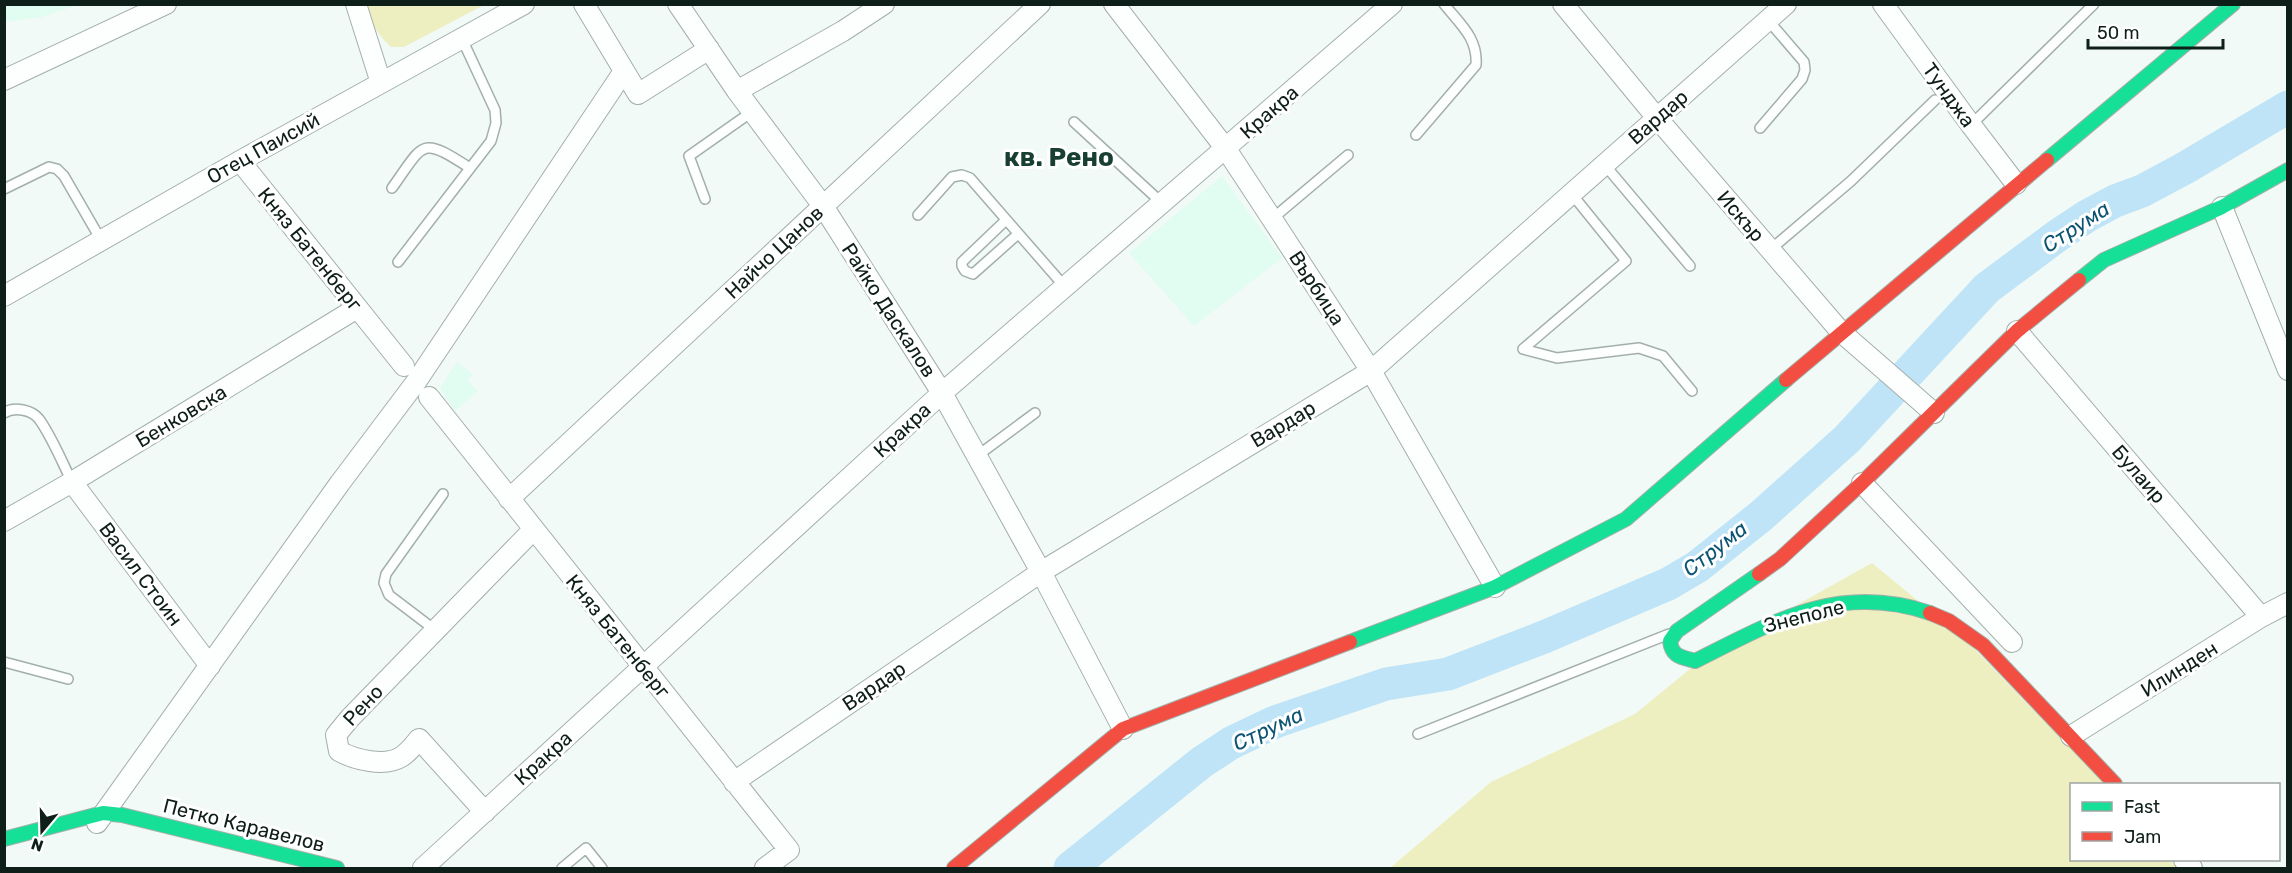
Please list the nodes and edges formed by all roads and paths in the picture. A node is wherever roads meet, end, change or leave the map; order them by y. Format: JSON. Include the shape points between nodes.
{"nodes":[{"id":1,"x":166,"y":4,"type":"edge"},
{"id":2,"x":356,"y":4,"type":"edge"},
{"id":3,"x":524,"y":4,"type":"edge"},
{"id":4,"x":584,"y":4,"type":"edge"},
{"id":5,"x":678,"y":4,"type":"edge"},
{"id":6,"x":884,"y":4,"type":"edge"},
{"id":7,"x":1040,"y":4,"type":"edge"},
{"id":8,"x":1114,"y":4,"type":"edge"},
{"id":9,"x":1444,"y":4,"type":"edge"},
{"id":10,"x":1563,"y":4,"type":"edge"},
{"id":11,"x":1786,"y":4,"type":"edge"},
{"id":12,"x":1883,"y":4,"type":"edge"},
{"id":13,"x":2094,"y":4,"type":"edge"},
{"id":14,"x":2233,"y":4,"type":"edge"},
{"id":15,"x":1388,"y":6,"type":"edge"},
{"id":16,"x":1768,"y":20,"type":"junction"},
{"id":17,"x":462,"y":39,"type":"junction"},
{"id":18,"x":709,"y":49,"type":"junction"},
{"id":19,"x":624,"y":71,"type":"junction"},
{"id":20,"x":4,"y":80,"type":"edge"},
{"id":21,"x":381,"y":83,"type":"junction"},
{"id":22,"x":737,"y":91,"type":"junction"},
{"id":23,"x":1935,"y":100,"type":"dead end"},
{"id":24,"x":753,"y":111,"type":"junction"},
{"id":25,"x":1657,"y":118,"type":"junction"},
{"id":26,"x":1074,"y":122,"type":"dead end"},
{"id":27,"x":1971,"y":125,"type":"junction"},
{"id":28,"x":1760,"y":128,"type":"dead end"},
{"id":29,"x":1416,"y":135,"type":"dead end"},
{"id":30,"x":1226,"y":149,"type":"junction"},
{"id":31,"x":1348,"y":154,"type":"dead end"},
{"id":32,"x":240,"y":161,"type":"junction"},
{"id":33,"x":1604,"y":164,"type":"junction"},
{"id":34,"x":470,"y":168,"type":"junction"},
{"id":35,"x":2288,"y":170,"type":"edge"},
{"id":36,"x":2016,"y":184,"type":"junction"},
{"id":37,"x":392,"y":188,"type":"dead end"},
{"id":38,"x":4,"y":189,"type":"edge"},
{"id":39,"x":1571,"y":194,"type":"junction"},
{"id":40,"x":705,"y":199,"type":"dead end"},
{"id":41,"x":1163,"y":204,"type":"junction"},
{"id":42,"x":823,"y":207,"type":"junction"},
{"id":43,"x":2222,"y":207,"type":"junction"},
{"id":44,"x":918,"y":215,"type":"dead end"},
{"id":45,"x":1272,"y":219,"type":"junction"},
{"id":46,"x":1006,"y":220,"type":"junction"},
{"id":47,"x":1018,"y":234,"type":"junction"},
{"id":48,"x":101,"y":240,"type":"junction"},
{"id":49,"x":1770,"y":250,"type":"junction"},
{"id":50,"x":398,"y":262,"type":"dead end"},
{"id":51,"x":1690,"y":267,"type":"dead end"},
{"id":52,"x":1065,"y":287,"type":"junction"},
{"id":53,"x":4,"y":296,"type":"edge"},
{"id":54,"x":357,"y":308,"type":"junction"},
{"id":55,"x":2017,"y":331,"type":"junction"},
{"id":56,"x":1841,"y":332,"type":"junction"},
{"id":57,"x":404,"y":366,"type":"dead end"},
{"id":58,"x":1371,"y":370,"type":"junction"},
{"id":59,"x":2288,"y":370,"type":"edge"},
{"id":60,"x":1692,"y":391,"type":"dead end"},
{"id":61,"x":942,"y":393,"type":"junction"},
{"id":62,"x":429,"y":398,"type":"dead end"},
{"id":63,"x":4,"y":413,"type":"edge"},
{"id":64,"x":1035,"y":413,"type":"dead end"},
{"id":65,"x":1934,"y":413,"type":"junction"},
{"id":66,"x":977,"y":456,"type":"junction"},
{"id":67,"x":72,"y":482,"type":"junction"},
{"id":68,"x":1862,"y":483,"type":"junction"},
{"id":69,"x":443,"y":494,"type":"dead end"},
{"id":70,"x":509,"y":499,"type":"junction"},
{"id":71,"x":4,"y":521,"type":"edge"},
{"id":72,"x":533,"y":530,"type":"junction"},
{"id":73,"x":1041,"y":572,"type":"junction"},
{"id":74,"x":1494,"y":587,"type":"junction"},
{"id":75,"x":2288,"y":603,"type":"edge"},
{"id":76,"x":2261,"y":617,"type":"junction"},
{"id":77,"x":435,"y":630,"type":"junction"},
{"id":78,"x":1677,"y":630,"type":"junction"},
{"id":79,"x":2012,"y":642,"type":"dead end"},
{"id":80,"x":4,"y":662,"type":"edge"},
{"id":81,"x":210,"y":666,"type":"junction"},
{"id":82,"x":643,"y":667,"type":"junction"},
{"id":83,"x":68,"y":679,"type":"dead end"},
{"id":84,"x":1123,"y":729,"type":"junction"},
{"id":85,"x":1418,"y":734,"type":"dead end"},
{"id":86,"x":2071,"y":736,"type":"junction"},
{"id":87,"x":734,"y":782,"type":"junction"},
{"id":88,"x":2114,"y":783,"type":"edge"},
{"id":89,"x":484,"y":812,"type":"junction"},
{"id":90,"x":99,"y":820,"type":"junction"},
{"id":91,"x":4,"y":839,"type":"edge"},
{"id":92,"x":43,"y":843,"type":"dead end"},
{"id":93,"x":337,"y":868,"type":"edge"},
{"id":94,"x":423,"y":868,"type":"edge"},
{"id":95,"x":562,"y":868,"type":"edge"},
{"id":96,"x":602,"y":868,"type":"edge"},
{"id":97,"x":765,"y":868,"type":"edge"},
{"id":98,"x":954,"y":868,"type":"edge"}],
"edges":[{"from":1,"to":20,"type":"street"},
{"from":2,"to":21,"type":"street"},
{"from":3,"to":17,"type":"street","name":"Отец Паисий"},
{"from":4,"to":19,"type":"street"},
{"from":5,"to":18,"type":"street","name":"Райко Даскалов"},
{"from":6,"to":22,"type":"street"},
{"from":7,"to":42,"type":"street","name":"Найчо Цанов"},
{"from":8,"to":30,"type":"street","name":"Върбица"},
{"from":9,"to":29,"type":"lane","via":[[1474,41],[1476,65]]},
{"from":10,"to":25,"type":"street","name":"Искър"},
{"from":11,"to":16,"type":"street","name":"Вардар"},
{"from":12,"to":27,"type":"street","name":"Тунджа"},
{"from":13,"to":27,"type":"lane"},
{"from":14,"to":36,"type":"main road"},
{"from":15,"to":30,"type":"street","name":"Кракра"},
{"from":16,"to":25,"type":"street","name":"Вардар"},
{"from":16,"to":28,"type":"lane","via":[[1804,62],[1805,70],[1802,79]]},
{"from":17,"to":21,"type":"street","name":"Отец Паисий"},
{"from":17,"to":34,"type":"lane","via":[[495,110],[496,123],[491,141]]},
{"from":18,"to":19,"type":"street","via":[[638,94]]},
{"from":18,"to":22,"type":"street","name":"Райко Даскалов"},
{"from":19,"to":81,"type":"street","via":[[416,382]]},
{"from":21,"to":32,"type":"street","name":"Отец Паисий"},
{"from":22,"to":24,"type":"street","name":"Райко Даскалов"},
{"from":23,"to":49,"type":"lane","via":[[1851,181]]},
{"from":24,"to":40,"type":"lane","via":[[689,156]]},
{"from":24,"to":42,"type":"street","name":"Райко Даскалов"},
{"from":25,"to":33,"type":"street","name":"Вардар"},
{"from":25,"to":49,"type":"street","name":"Искър"},
{"from":26,"to":41,"type":"lane"},
{"from":27,"to":36,"type":"street","name":"Тунджа"},
{"from":30,"to":41,"type":"street","name":"Кракра"},
{"from":30,"to":45,"type":"street","name":"Върбица"},
{"from":31,"to":45,"type":"lane"},
{"from":32,"to":48,"type":"street","name":"Отец Паисий"},
{"from":32,"to":54,"type":"street","name":"Княз Батенберг"},
{"from":33,"to":39,"type":"street","name":"Вардар"},
{"from":33,"to":51,"type":"lane"},
{"from":34,"to":37,"type":"lane","via":[[441,150],[425,148]]},
{"from":34,"to":50,"type":"lane"},
{"from":35,"to":43,"type":"main road"},
{"from":36,"to":56,"type":"main road"},
{"from":38,"to":48,"type":"lane","via":[[49,167],[57,169]]},
{"from":39,"to":58,"type":"street","name":"Вардар"},
{"from":39,"to":60,"type":"lane","via":[[1626,261],[1523,349],[1557,358],[1639,348],[1663,356]]},
{"from":41,"to":52,"type":"street","name":"Кракра"},
{"from":42,"to":61,"type":"street","name":"Райко Даскалов"},
{"from":42,"to":70,"type":"street","name":"Найчо Цанов"},
{"from":43,"to":55,"type":"main road","via":[[2104,260]]},
{"from":43,"to":59,"type":"street"},
{"from":44,"to":46,"type":"lane","via":[[952,177],[962,175],[970,178]]},
{"from":45,"to":58,"type":"street","name":"Върбица"},
{"from":46,"to":47,"type":"lane"},
{"from":46,"to":47,"type":"lane","via":[[962,262],[966,271],[973,274]]},
{"from":47,"to":52,"type":"lane"},
{"from":48,"to":53,"type":"street","name":"Отец Паисий"},
{"from":49,"to":56,"type":"street","name":"Искър"},
{"from":52,"to":61,"type":"street","name":"Кракра"},
{"from":54,"to":57,"type":"street","name":"Княз Батенберг"},
{"from":54,"to":67,"type":"street","name":"Бенковска"},
{"from":55,"to":65,"type":"main road"},
{"from":55,"to":76,"type":"street","name":"Булаир"},
{"from":56,"to":65,"type":"street","name":"Искър"},
{"from":56,"to":74,"type":"main road","via":[[1626,519]]},
{"from":58,"to":73,"type":"street","name":"Вардар"},
{"from":58,"to":74,"type":"street","name":"Върбица"},
{"from":61,"to":66,"type":"street","name":"Райко Даскалов"},
{"from":61,"to":82,"type":"street","name":"Кракра"},
{"from":62,"to":70,"type":"street","name":"Княз Батенберг"},
{"from":63,"to":67,"type":"lane","via":[[23,410],[38,417]]},
{"from":64,"to":66,"type":"lane"},
{"from":65,"to":68,"type":"main road"},
{"from":66,"to":73,"type":"street","name":"Райко Даскалов"},
{"from":67,"to":71,"type":"street","name":"Бенковска"},
{"from":67,"to":81,"type":"street","name":"Васил Стоин"},
{"from":68,"to":78,"type":"main road","via":[[1780,560]]},
{"from":68,"to":79,"type":"street"},
{"from":69,"to":77,"type":"lane","via":[[386,574],[384,583],[389,595]]},
{"from":70,"to":72,"type":"street","name":"Княз Батенберг"},
{"from":72,"to":77,"type":"street","name":"Рено"},
{"from":72,"to":82,"type":"street","name":"Княз Батенберг"},
{"from":73,"to":84,"type":"street","name":"Райко Даскалов"},
{"from":73,"to":87,"type":"street","name":"Вардар"},
{"from":74,"to":84,"type":"main road"},
{"from":75,"to":76,"type":"street","name":"Илинден"},
{"from":76,"to":86,"type":"street","name":"Илинден"},
{"from":77,"to":89,"type":"street","name":"Рено","via":[[336,735],[339,751],[371,762],[400,758],[419,739]]},
{"from":78,"to":85,"type":"lane"},
{"from":78,"to":86,"type":"main road","name":"Знеполе","via":[[1670,641],[1671,650],[1676,656],[1695,661],[1756,627],[1832,604],[1873,602],[1916,608],[1970,633]]},
{"from":80,"to":83,"type":"lane"},
{"from":81,"to":90,"type":"street"},
{"from":82,"to":87,"type":"street","name":"Княз Батенберг"},
{"from":82,"to":89,"type":"street","name":"Кракра"},
{"from":84,"to":98,"type":"main road"},
{"from":86,"to":88,"type":"main road","name":"Знеполе"},
{"from":87,"to":97,"type":"street","name":"Княз Батенберг","via":[[789,850]]},
{"from":89,"to":94,"type":"street","name":"Кракра"},
{"from":90,"to":91,"type":"main road","name":"Петко Каравелов"},
{"from":90,"to":92,"type":"main road","name":"Петко Каравелов"},
{"from":90,"to":93,"type":"main road","name":"Петко Каравелов","via":[[122,815]]},
{"from":95,"to":96,"type":"lane","via":[[586,848]]}]}
